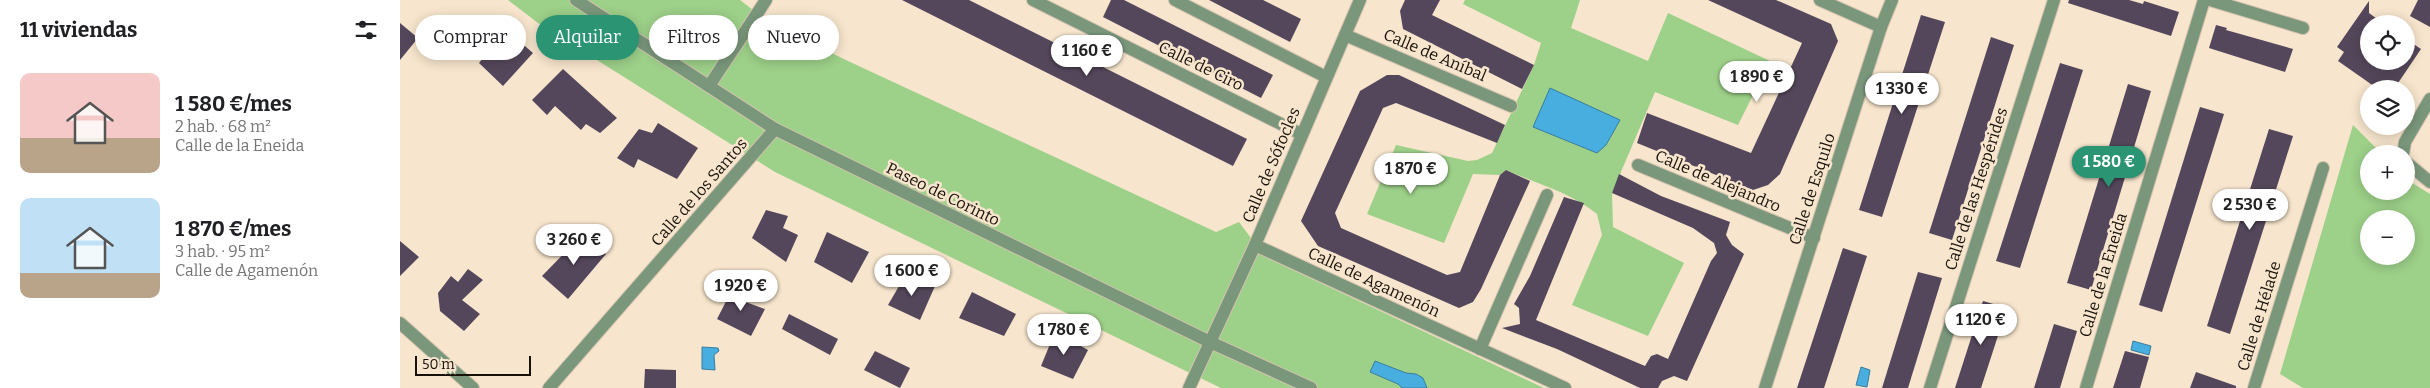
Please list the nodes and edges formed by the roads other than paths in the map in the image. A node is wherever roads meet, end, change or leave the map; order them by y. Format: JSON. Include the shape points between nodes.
{"nodes":[{"id":1,"x":576,"y":0,"type":"edge"},
{"id":2,"x":766,"y":0,"type":"edge"},
{"id":3,"x":1033,"y":0,"type":"edge"},
{"id":4,"x":1175,"y":0,"type":"edge"},
{"id":5,"x":1360,"y":0,"type":"edge"},
{"id":6,"x":1820,"y":0,"type":"edge"},
{"id":7,"x":1892,"y":0,"type":"edge"},
{"id":8,"x":2054,"y":0,"type":"edge"},
{"id":9,"x":2204,"y":0,"type":"edge"},
{"id":10,"x":2210,"y":0,"type":"edge"},
{"id":11,"x":1881,"y":27,"type":"junction"},
{"id":12,"x":2303,"y":28,"type":"dead end"},
{"id":13,"x":1345,"y":35,"type":"junction"},
{"id":14,"x":1326,"y":76,"type":"junction"},
{"id":15,"x":709,"y":86,"type":"junction"},
{"id":16,"x":2430,"y":99,"type":"edge"},
{"id":17,"x":1511,"y":106,"type":"dead end"},
{"id":18,"x":775,"y":129,"type":"junction"},
{"id":19,"x":1301,"y":134,"type":"junction"},
{"id":20,"x":2404,"y":145,"type":"edge"},
{"id":21,"x":1638,"y":165,"type":"dead end"},
{"id":22,"x":2323,"y":168,"type":"dead end"},
{"id":23,"x":2415,"y":170,"type":"edge"},
{"id":24,"x":2430,"y":182,"type":"edge"},
{"id":25,"x":1547,"y":195,"type":"dead end"},
{"id":26,"x":1814,"y":238,"type":"junction"},
{"id":27,"x":1255,"y":245,"type":"junction"},
{"id":28,"x":400,"y":324,"type":"edge"},
{"id":29,"x":1210,"y":342,"type":"junction"},
{"id":30,"x":1480,"y":349,"type":"junction"},
{"id":31,"x":473,"y":388,"type":"edge"},
{"id":32,"x":549,"y":388,"type":"edge"},
{"id":33,"x":1189,"y":388,"type":"edge"},
{"id":34,"x":1311,"y":388,"type":"edge"},
{"id":35,"x":1564,"y":388,"type":"edge"},
{"id":36,"x":1765,"y":388,"type":"edge"},
{"id":37,"x":1930,"y":388,"type":"edge"},
{"id":38,"x":2086,"y":388,"type":"edge"},
{"id":39,"x":2254,"y":388,"type":"edge"}],
"edges":[{"from":1,"to":15,"type":"street","name":"Paseo de Corinto"},
{"from":2,"to":15,"type":"street"},
{"from":3,"to":19,"type":"street","name":"Calle de Ciro"},
{"from":4,"to":14,"type":"street"},
{"from":5,"to":13,"type":"street","name":"Calle de Sófocles"},
{"from":6,"to":11,"type":"street"},
{"from":7,"to":11,"type":"street","name":"Calle de Esquilo"},
{"from":8,"to":37,"type":"street","name":"Calle de las Hespérides"},
{"from":9,"to":38,"type":"street","name":"Calle de la Eneida"},
{"from":10,"to":12,"type":"street"},
{"from":11,"to":26,"type":"street","name":"Calle de Esquilo"},
{"from":13,"to":14,"type":"street","name":"Calle de Sófocles"},
{"from":13,"to":17,"type":"street","name":"Calle de Aníbal"},
{"from":14,"to":19,"type":"street","name":"Calle de Sófocles"},
{"from":15,"to":18,"type":"street","name":"Paseo de Corinto"},
{"from":16,"to":20,"type":"street"},
{"from":18,"to":29,"type":"street","name":"Paseo de Corinto"},
{"from":18,"to":32,"type":"street","name":"Calle de los Santos"},
{"from":19,"to":27,"type":"street","name":"Calle de Sófocles"},
{"from":21,"to":26,"type":"street","name":"Calle de Alejandro"},
{"from":22,"to":39,"type":"street","name":"Calle de Hélade"},
{"from":23,"to":24,"type":"street"},
{"from":25,"to":30,"type":"street"},
{"from":26,"to":36,"type":"street","name":"Calle de Esquilo"},
{"from":27,"to":29,"type":"street","name":"Calle de Sófocles"},
{"from":27,"to":30,"type":"street","name":"Calle de Agamenón"},
{"from":28,"to":31,"type":"street"},
{"from":29,"to":33,"type":"street","name":"Calle de Sófocles"},
{"from":29,"to":34,"type":"street","name":"Paseo de Corinto"},
{"from":30,"to":35,"type":"street","name":"Calle de Agamenón"}]}
